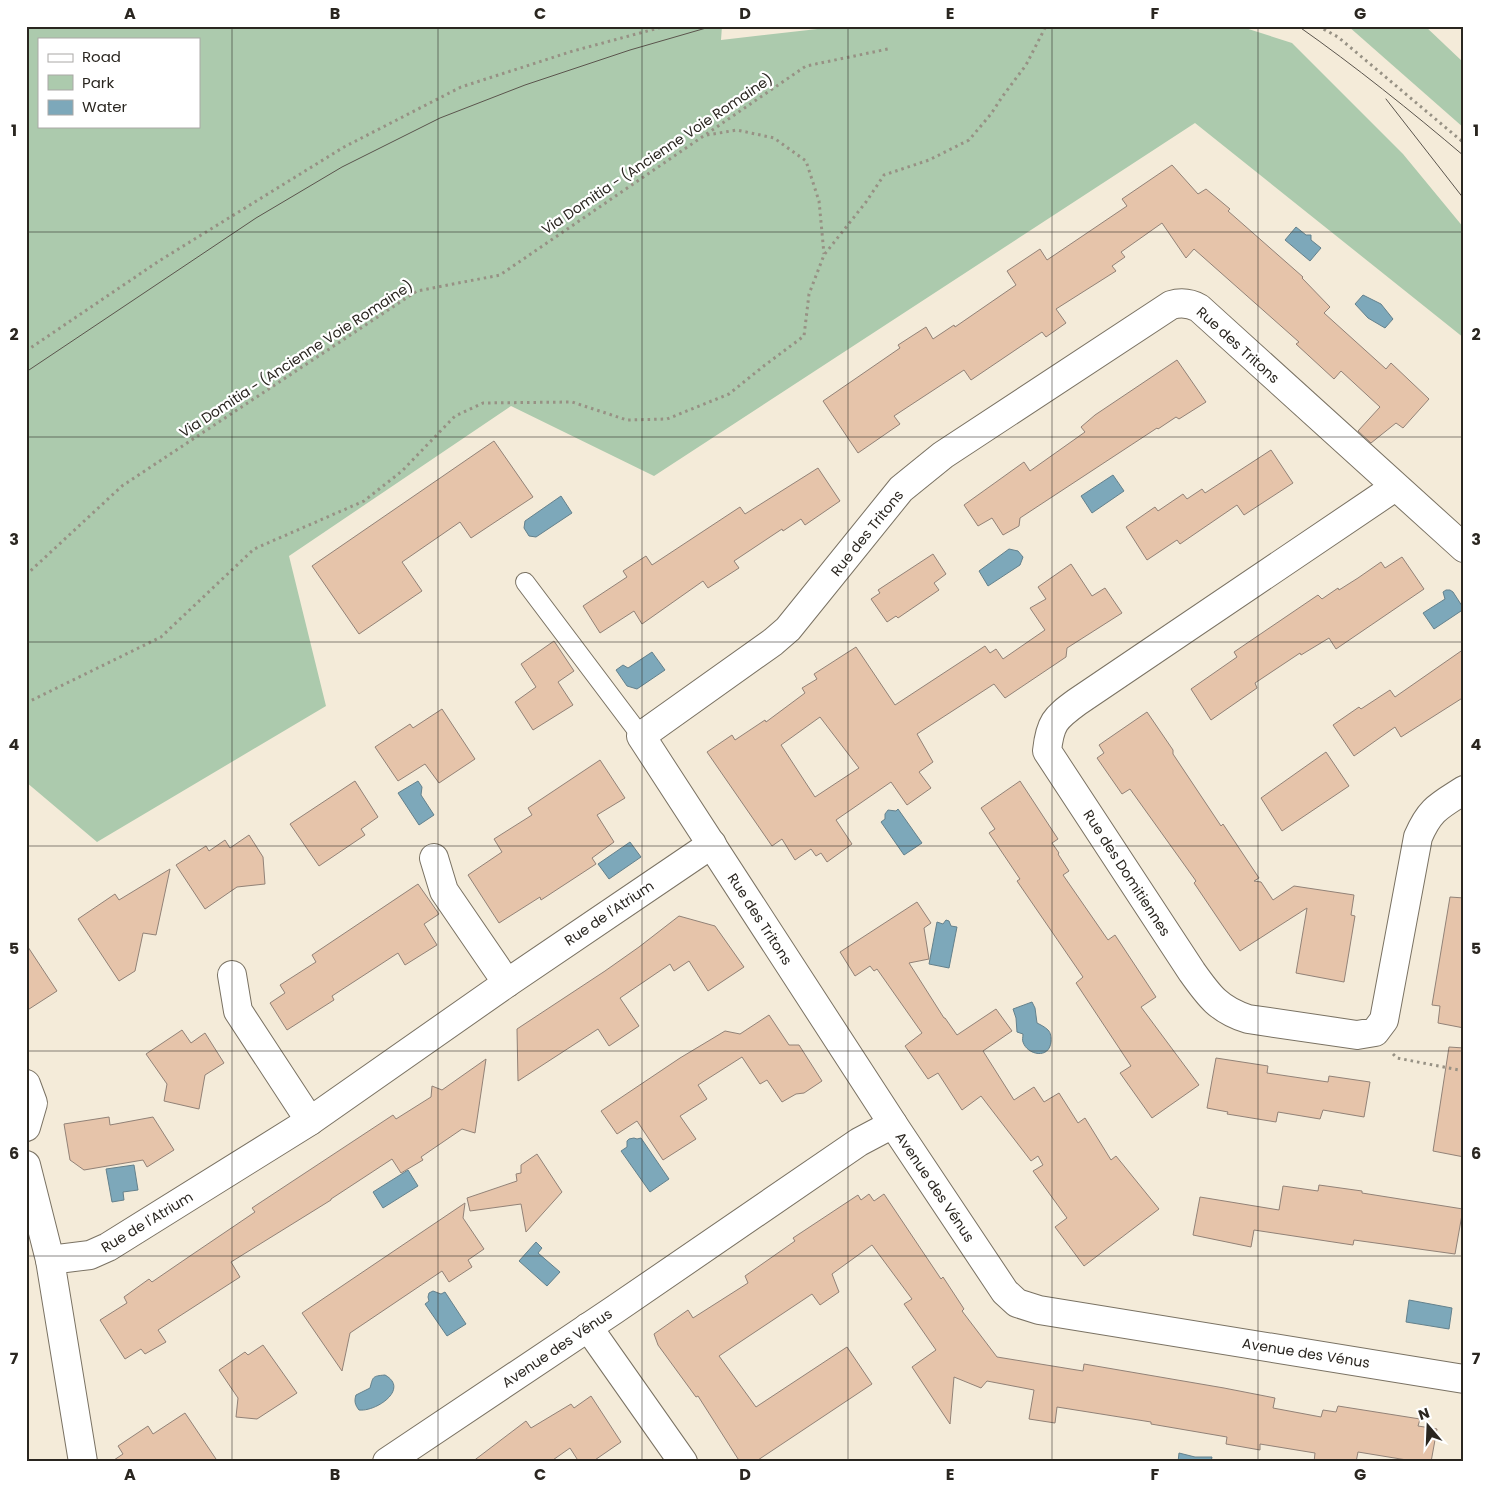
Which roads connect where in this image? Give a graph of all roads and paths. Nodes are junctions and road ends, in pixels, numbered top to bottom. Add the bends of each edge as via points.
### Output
1 (666, 26) edge
2 (1046, 26) edge
3 (1318, 26) edge
4 (888, 49) dead end
5 (705, 135) junction
6 (1464, 143) edge
7 (824, 255) junction
8 (26, 352) edge
9 (1395, 487) junction
10 (1464, 548) edge
11 (26, 575) edge
12 (525, 582) dead end
13 (26, 703) edge
14 (641, 736) junction
15 (1464, 790) edge
16 (712, 844) junction
17 (434, 858) dead end
18 (232, 975) dead end
19 (507, 983) junction
20 (1375, 1032) junction
21 (1464, 1071) edge
22 (26, 1084) edge
23 (310, 1121) junction
24 (893, 1124) junction
25 (26, 1128) edge
26 (26, 1165) edge
27 (50, 1260) junction
28 (588, 1327) junction
29 (1464, 1379) edge
30 (83, 1462) edge
31 (387, 1462) edge
32 (683, 1462) edge

1 - 8 path via 573,51 461,87 411,112 344,147 159,261
2 - 7 path via 1026,65 969,140 930,160 884,175
3 - 6 path via 1338,37
4 - 5 path, Via Domitia - (Ancienne Voie Romaine) via 806,66
5 - 7 path via 737,130 774,138 806,161 819,201
5 - 11 path, Via Domitia - (Ancienne Voie Romaine) via 500,275 417,291 122,486
7 - 13 path via 809,294 804,336 729,394 667,419 627,420 572,402 483,403 456,416 402,471 364,501 254,549 161,637
9 - 10 street, Rue des Tritons
9 - 14 street, Rue des Tritons via 1199,308 1185,303 1171,305 929,466 901,489 788,629
9 - 20 street, Rue des Domitiennes via 1058,716 1049,734 1047,751 1192,972 1220,1007 1248,1018 1357,1035
12 - 14 lane
14 - 16 street, Rue des Tritons
15 - 20 street via 1437,806 1418,837 1384,1020
16 - 19 street, Rue de l'Atrium
16 - 24 street, Rue des Tritons
17 - 19 street via 444,891
18 - 23 street via 238,1011
19 - 23 street, Rue de l'Atrium
20 - 21 path via 1397,1058
22 - 25 street via 32,1103
23 - 27 street, Rue de l'Atrium via 108,1247 90,1255
24 - 28 street, Avenue des Vénus via 859,1142
24 - 29 street, Avenue des Vénus via 1005,1292 1017,1303 1039,1310
26 - 27 street
27 - 30 street
28 - 31 street, Avenue des Vénus
28 - 32 street

